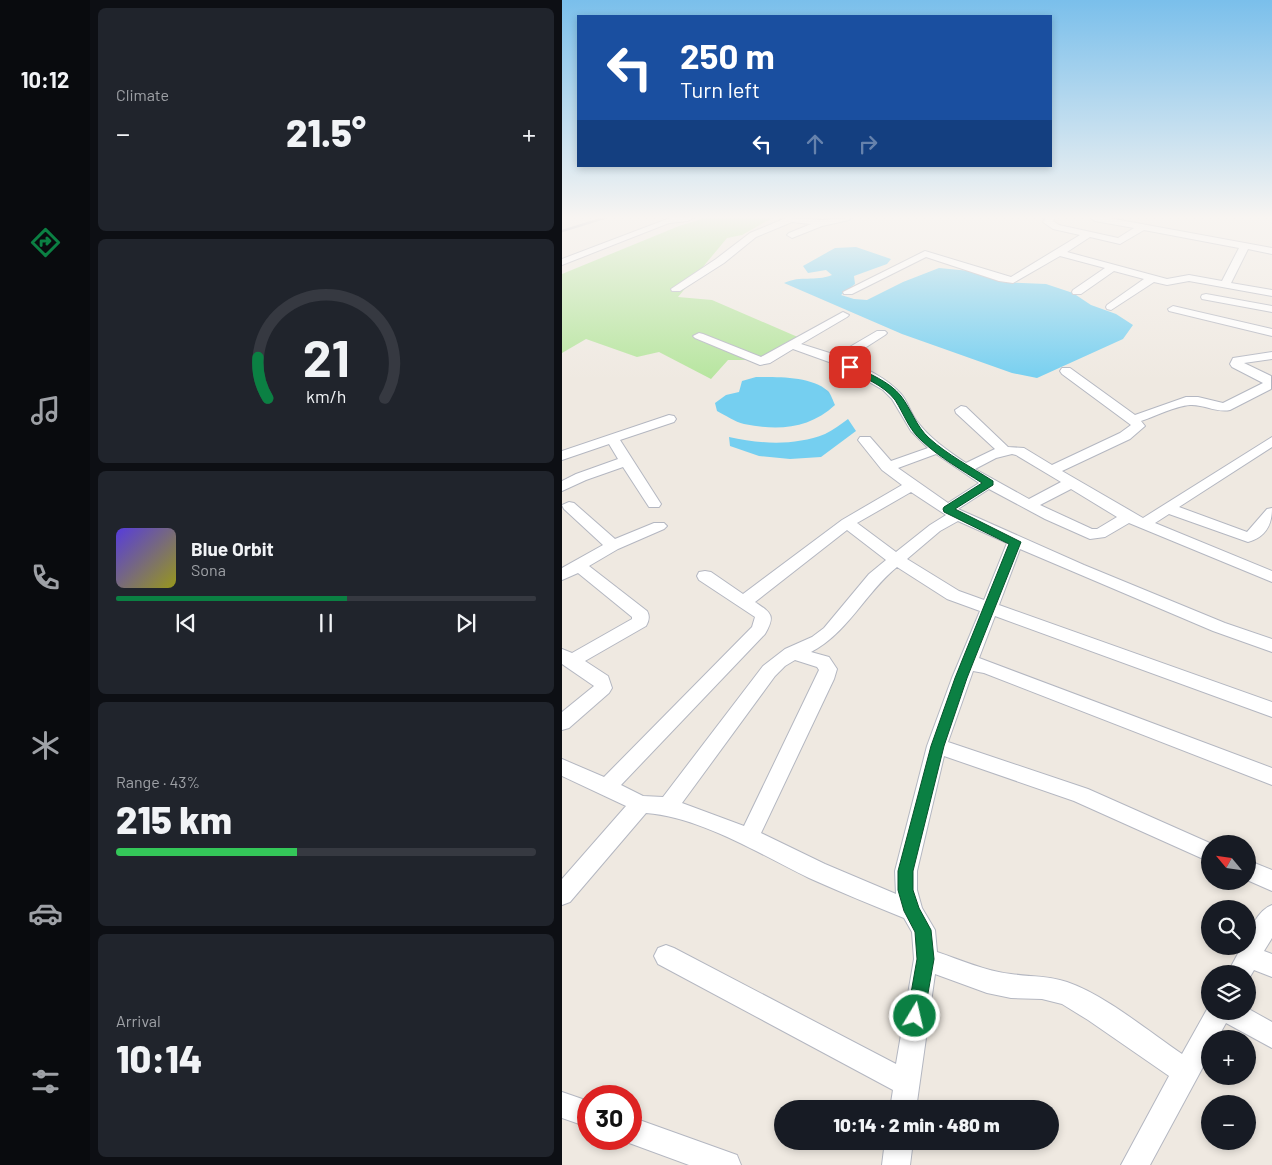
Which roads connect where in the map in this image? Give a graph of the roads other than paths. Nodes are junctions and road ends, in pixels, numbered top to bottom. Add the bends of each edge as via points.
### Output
1 (702, 272) edge
2 (888, 272) edge
3 (981, 272) edge
4 (1027, 272) edge
5 (1106, 272) edge
6 (1129, 272) edge
7 (1232, 272) edge
8 (1152, 278) junction
9 (1226, 285) junction
10 (676, 289) dead end
11 (848, 292) dead end
12 (1077, 292) dead end
13 (1272, 293) edge
14 (1206, 297) dead end
15 (1111, 307) dead end
16 (1173, 309) dead end
17 (1272, 309) edge
18 (843, 315) dead end
19 (881, 333) dead end
20 (1272, 333) edge
21 (699, 336) dead end
22 (791, 345) junction
23 (1272, 355) edge
24 (835, 361) junction
25 (1066, 371) dead end
26 (1270, 387) edge
27 (961, 410) dead end
28 (669, 419) dead end
29 (1133, 420) junction
30 (613, 439) junction
31 (864, 440) dead end
32 (1272, 441) edge
33 (937, 449) junction
34 (1005, 451) junction
35 (562, 456) edge
36 (626, 461) junction
37 (887, 467) junction
38 (966, 468) junction
39 (1050, 471) junction
40 (989, 483) junction
41 (1070, 483) junction
42 (910, 486) junction
43 (562, 487) edge
44 (654, 504) dead end
45 (1030, 504) junction
46 (569, 506) dead end
47 (1166, 508) junction
48 (952, 512) junction
49 (1272, 512) edge
50 (1128, 517) junction
51 (847, 523) junction
52 (1143, 524) junction
53 (659, 526) dead end
54 (1015, 542) junction
55 (613, 546) junction
56 (897, 560) junction
57 (579, 566) junction
58 (562, 575) edge
59 (705, 576) dead end
60 (1272, 577) edge
61 (744, 602) junction
62 (989, 608) junction
63 (1272, 646) edge
64 (791, 653) junction
65 (567, 658) edge
66 (967, 666) junction
67 (1272, 710) edge
68 (562, 723) edge
69 (937, 746) junction
70 (562, 767) edge
71 (1272, 777) edge
72 (606, 788) junction
73 (641, 804) junction
74 (668, 806) junction
75 (749, 837) junction
76 (1201, 849) edge
77 (1256, 874) edge
78 (1272, 881) edge
79 (562, 895) edge
80 (912, 911) junction
81 (1272, 915) edge
82 (666, 956) dead end
83 (926, 959) junction
84 (1244, 965) edge
85 (1256, 965) edge
86 (1272, 966) edge
87 (1214, 1020) edge
88 (1244, 1020) edge
89 (1272, 1036) edge
90 (1185, 1071) junction
91 (906, 1083) junction
92 (904, 1100) edge
93 (562, 1104) edge
94 (577, 1110) edge
95 (642, 1134) edge
96 (898, 1150) edge
97 (727, 1165) edge
98 (896, 1165) edge
99 (1135, 1165) edge

1 - 10 street
2 - 11 street
3 - 4 street via 1008,281
5 - 12 street
6 - 8 street
7 - 9 street
8 - 9 street via 1171,282 1189,278
8 - 15 street
9 - 13 street
14 - 17 street
16 - 20 street
18 - 22 street
19 - 24 street
21 - 22 street via 760,361
22 - 24 street
23 - 26 street via 1243,359 1236,364 1267,380
24 - 33 street via 890,389 915,428
25 - 29 street
26 - 29 street via 1225,407 1186,401
27 - 34 street
28 - 30 street
29 - 39 street via 1138,426 1130,433
30 - 35 street
30 - 36 street
31 - 37 street
32 - 47 street
33 - 37 street
33 - 38 street
34 - 38 street
34 - 39 street via 1019,451
36 - 43 street
36 - 44 street
37 - 42 street
38 - 40 street
39 - 41 street
40 - 45 street
40 - 48 street
41 - 45 street
41 - 50 street
42 - 48 street
42 - 51 street
45 - 50 street via 1090,534 1100,534
46 - 55 street
47 - 49 street via 1248,537 1255,534
47 - 52 street
48 - 54 street
48 - 56 street
50 - 52 street
51 - 56 street
51 - 61 street
52 - 60 street
53 - 55 street
54 - 62 street
54 - 63 street
55 - 57 street
56 - 62 street via 942,589
56 - 64 street via 875,578 830,632
57 - 58 street
57 - 65 street via 642,616 640,622
59 - 61 street
61 - 72 street via 763,615 764,621 758,630
62 - 66 street
62 - 67 street
64 - 74 street via 769,671
64 - 75 street via 823,662 828,669 826,679
65 - 68 street via 602,681 603,688
66 - 69 street
66 - 71 street via 978,664 990,668
69 - 76 street via 1081,795
69 - 80 street via 906,871 906,890
70 - 72 street
72 - 73 street
73 - 74 street
73 - 79 street
74 - 75 street
75 - 80 street via 817,871
77 - 78 street
80 - 83 street via 923,930
81 - 84 street
82 - 91 street
83 - 90 street via 987,981 1042,987 1067,994 1098,1011
83 - 91 street
85 - 86 street
87 - 90 street
88 - 89 street
90 - 99 street
91 - 92 street
93 - 94 street
95 - 97 street
96 - 98 street

